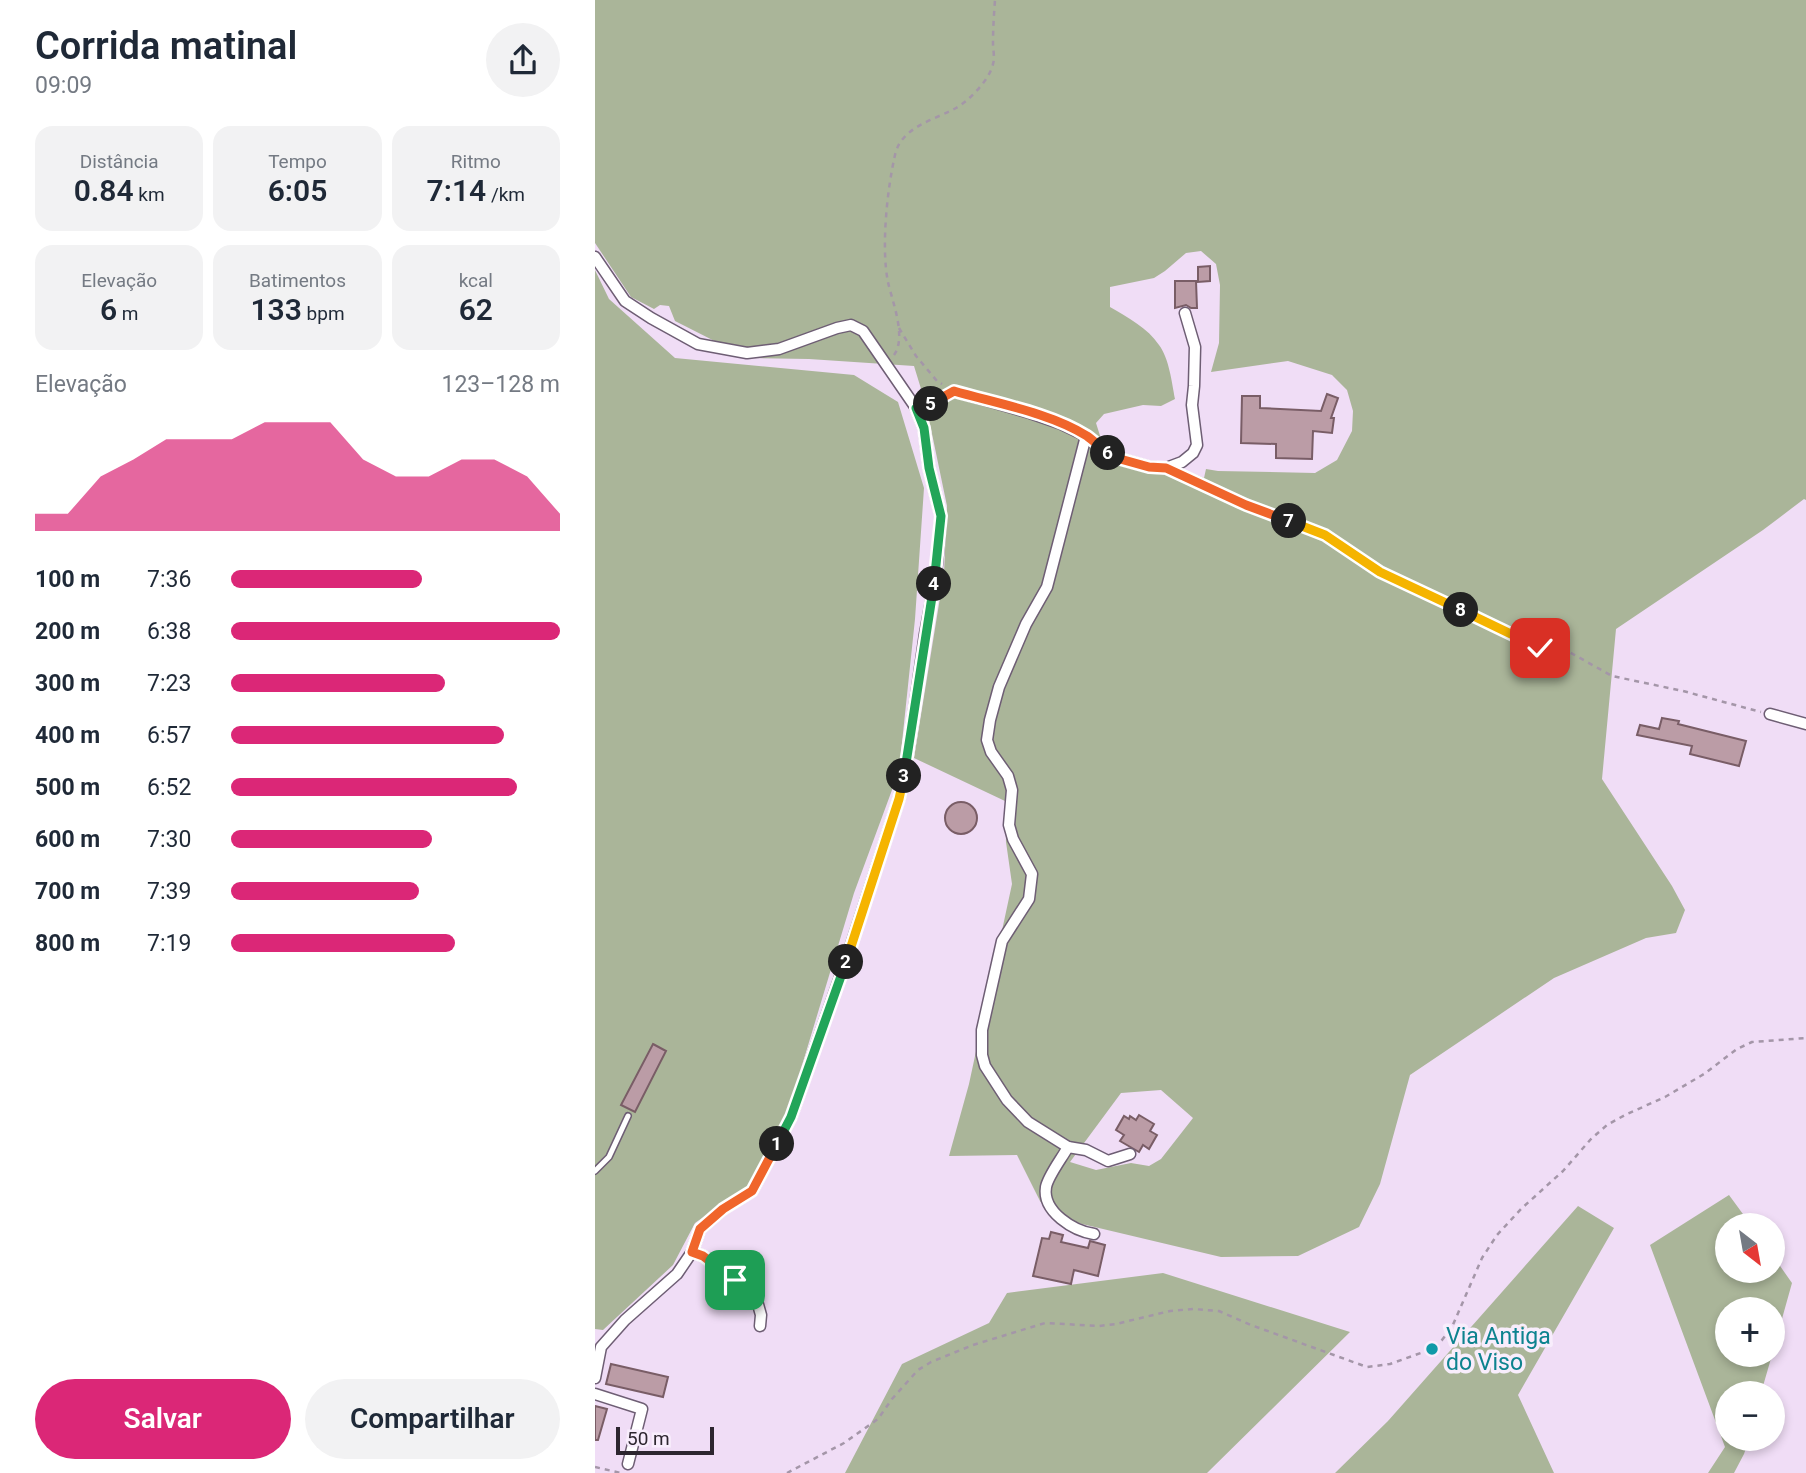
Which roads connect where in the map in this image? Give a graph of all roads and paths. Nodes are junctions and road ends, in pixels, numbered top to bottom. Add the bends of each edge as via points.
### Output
1 (995, 0) edge
2 (595, 257) edge
3 (1185, 313) dead end
4 (899, 327) junction
5 (885, 364) junction
6 (954, 391) junction
7 (916, 408) junction
8 (1086, 436) junction
9 (1166, 468) junction
10 (1770, 714) joint
11 (1806, 724) edge
12 (1806, 1038) edge
13 (628, 1116) dead end
14 (1068, 1147) junction
15 (1130, 1154) dead end
16 (595, 1171) edge
17 (1094, 1234) dead end
18 (692, 1252) junction
19 (760, 1326) dead end
20 (595, 1378) edge
21 (595, 1394) edge
22 (595, 1467) edge
23 (624, 1468) edge
24 (787, 1473) edge

1 - 4 path via 993,64 983,84 958,107 914,128 895,152 885,250
2 - 5 street via 625,301 698,344 747,353 768,351 851,325 863,331
3 - 9 street via 1195,347 1192,405 1197,445 1182,462
4 - 5 path via 897,351
4 - 6 path via 937,381
5 - 7 street
6 - 7 street
6 - 8 street via 1030,413
7 - 18 street via 941,516 936,575 899,799 791,1117 752,1191 700,1229
8 - 9 street via 1113,457
8 - 14 street via 1047,587 999,687 988,740 1008,776 1012,790 1009,825 1032,874 1029,899 1002,941 982,1030 982,1055 1007,1100 1028,1122
9 - 10 path via 1325,535 1380,572 1540,648 1564,649 1612,676
10 - 11 street
12 - 24 path via 1752,1042 1665,1097 1607,1125 1497,1235 1452,1327 1432,1349 1367,1367 1219,1311 1193,1309 1099,1326 1045,1323 931,1362 918,1370 878,1419
13 - 16 lane via 609,1157
14 - 15 street via 1108,1161
14 - 17 street via 1046,1187 1047,1201 1057,1217
18 - 19 street via 735,1280 757,1301
18 - 20 street via 677,1274 601,1347
21 - 23 street via 642,1409
22 - 23 path

